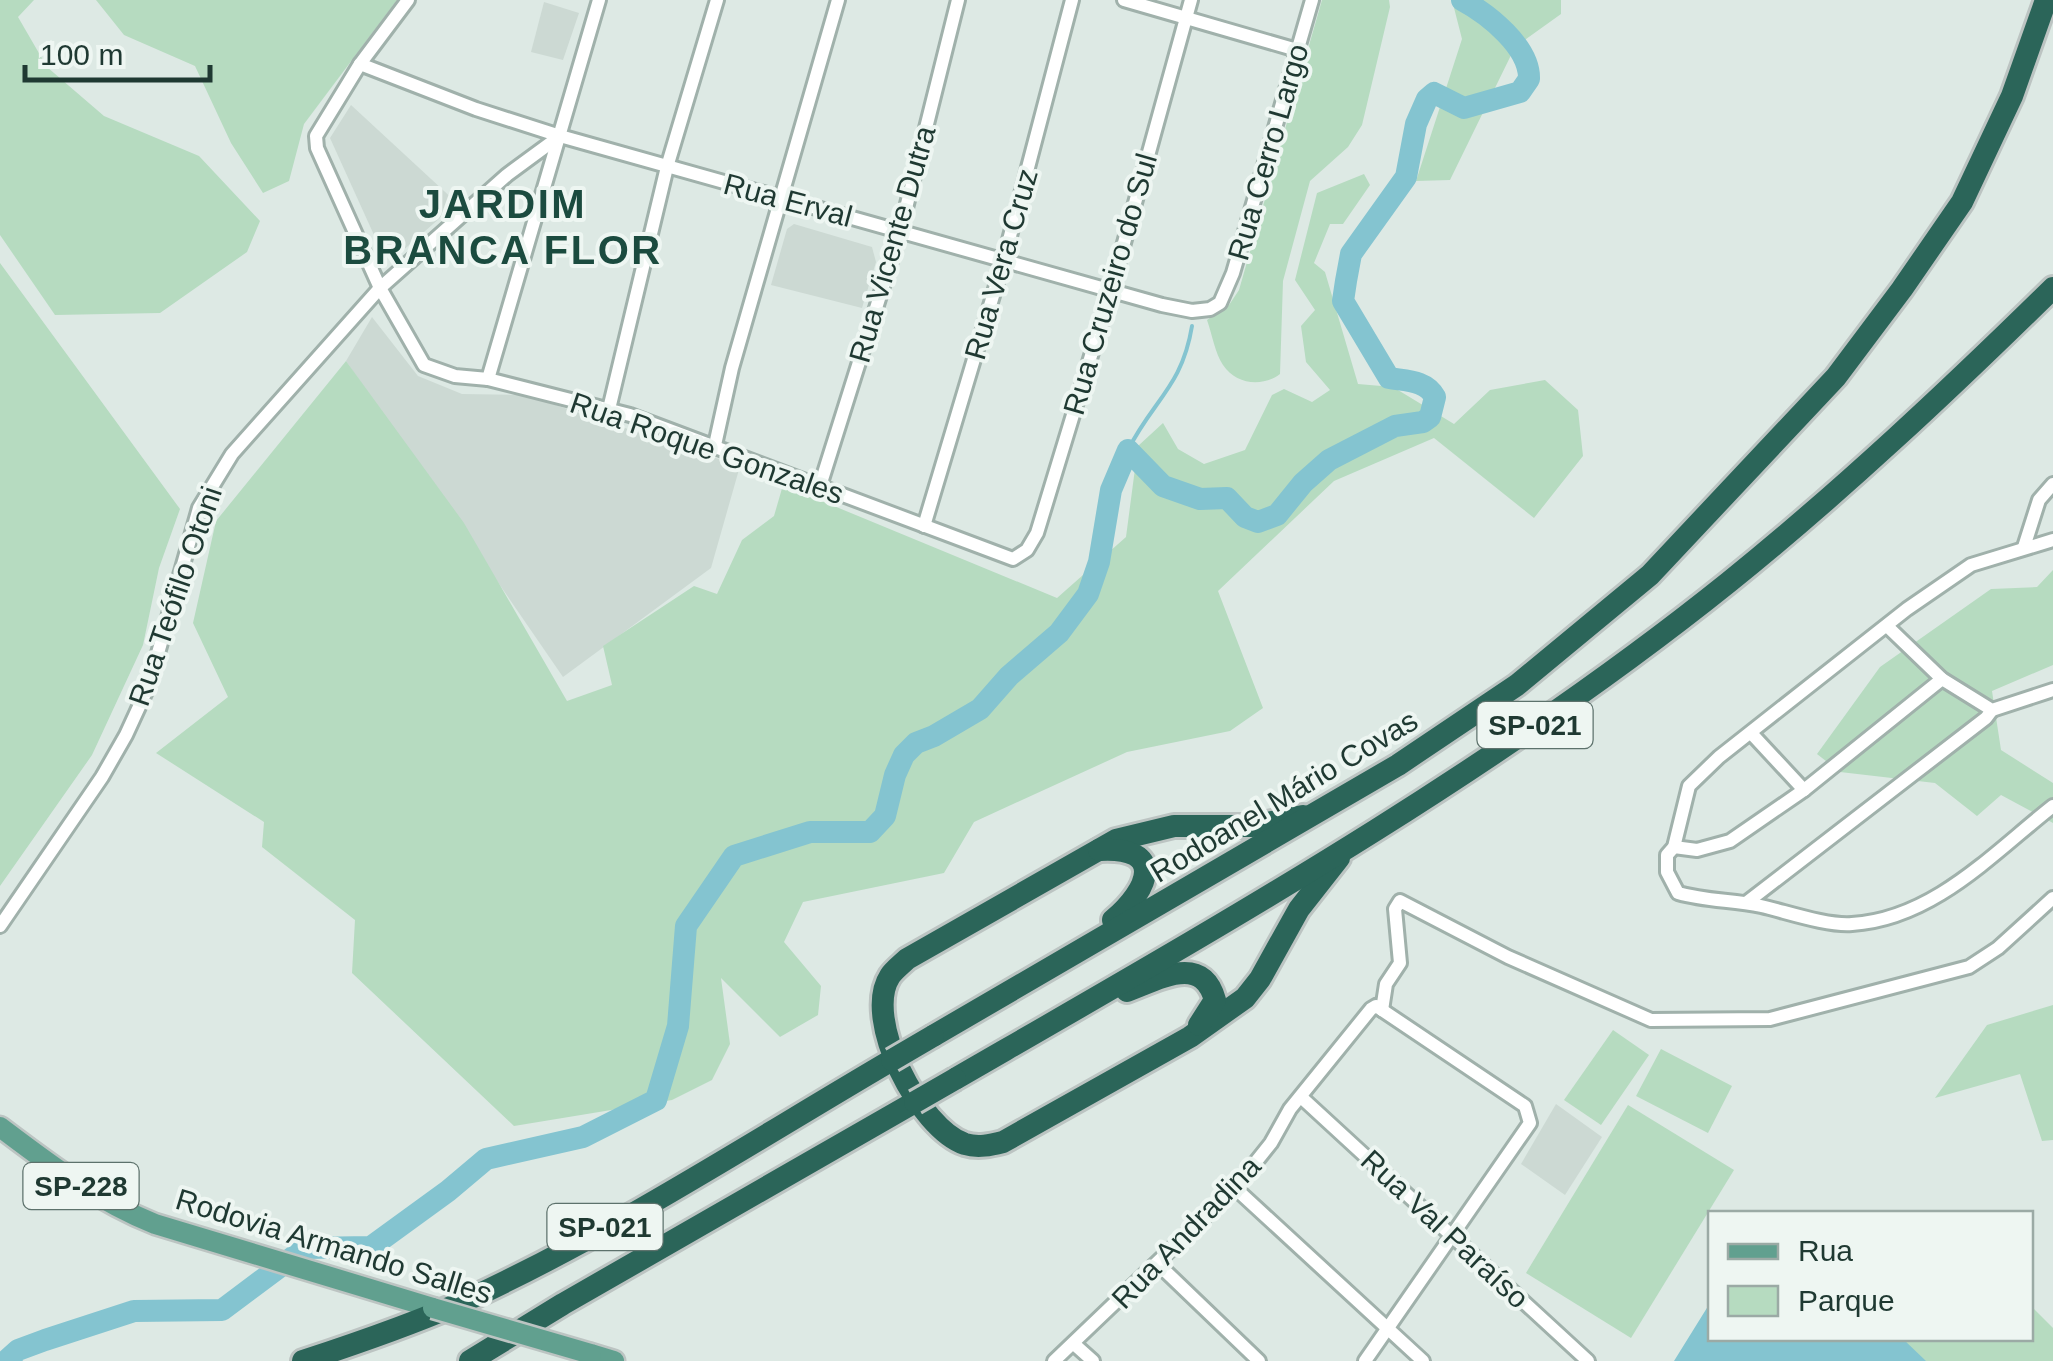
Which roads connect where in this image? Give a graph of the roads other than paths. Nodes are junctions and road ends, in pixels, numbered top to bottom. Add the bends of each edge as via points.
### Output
1 (408, 0) edge
2 (717, 0) edge
3 (838, 0) edge
4 (958, 0) edge
5 (1072, 0) edge
6 (1124, 0) edge
7 (1191, 0) edge
8 (1312, 0) edge
9 (2046, 0) edge
10 (593, 2) edge
11 (1186, 17) junction
12 (1298, 50) junction
13 (360, 64) junction
14 (560, 136) junction
15 (667, 167) junction
16 (782, 198) junction
17 (900, 232) junction
18 (1004, 259) junction
19 (380, 288) junction
20 (2053, 288) edge
21 (1111, 290) junction
22 (1220, 303) joint
23 (488, 380) junction
24 (609, 409) junction
25 (715, 445) junction
26 (2053, 484) edge
27 (820, 486) junction
28 (924, 526) junction
29 (2053, 540) edge
30 (2024, 547) junction
31 (1013, 559) joint
32 (1887, 626) junction
33 (1942, 679) junction
34 (2053, 690) edge
35 (1992, 710) junction
36 (1751, 733) junction
37 (1804, 790) junction
38 (2053, 806) edge
39 (1321, 812) junction
40 (1674, 847) junction
41 (1347, 848) junction
42 (1096, 850) junction
43 (2053, 898) edge
44 (1746, 903) junction
45 (0, 926) edge
46 (1065, 960) junction
47 (1076, 1009) junction
48 (1382, 1010) junction
49 (1190, 1037) junction
50 (1301, 1097) junction
51 (0, 1127) edge
52 (1235, 1188) junction
53 (1451, 1235) junction
54 (1158, 1265) junction
55 (1387, 1328) junction
56 (1074, 1344) junction
57 (303, 1361) edge
58 (470, 1361) edge
59 (614, 1361) edge
60 (1054, 1361) edge
61 (1093, 1361) edge
62 (1259, 1361) edge
63 (1365, 1361) edge
64 (1423, 1361) edge
65 (1588, 1361) edge

1 - 13 street
2 - 15 street
3 - 16 street
4 - 17 street, Rua Vicente Dutra
5 - 18 street, Rua Vera Cruz
6 - 11 street
7 - 11 street, Rua Cruzeiro do Sul
8 - 12 street, Rua Cerro Largo
9 - 39 highway, Rodoanel Mário Covas / SP-021 via 2012,96 1962,202 1836,377 1650,575 1517,685
10 - 14 street
11 - 12 street
11 - 21 street, Rua Cruzeiro do Sul
12 - 22 street, Rua Cerro Largo
13 - 14 street, Rua Erval
13 - 19 street, Rua Roque Gonzales via 326,116 316,148
14 - 15 street, Rua Erval
14 - 19 street, Rua Teófilo Otoni
14 - 23 street
15 - 16 street, Rua Erval
15 - 24 street
16 - 17 street, Rua Erval
16 - 25 street
17 - 18 street, Rua Erval
17 - 27 street, Rua Vicente Dutra
18 - 21 street, Rua Erval
18 - 28 street, Rua Vera Cruz
19 - 23 street, Rua Roque Gonzales via 424,366
19 - 45 street, Rua Teófilo Otoni via 214,479 126,735
20 - 41 highway, SP-021 via 1865,466 1729,582 1557,710
21 - 22 street, Rua Erval via 1192,310
21 - 31 street, Rua Cruzeiro do Sul via 1038,534
23 - 24 street, Rua Roque Gonzales
24 - 25 street, Rua Roque Gonzales
25 - 27 street, Rua Roque Gonzales
26 - 30 street via 2039,500
27 - 28 street, Rua Roque Gonzales
28 - 31 street, Rua Roque Gonzales
29 - 30 street
30 - 32 street via 1972,565
32 - 33 street
32 - 36 street
33 - 35 street
33 - 37 street
34 - 35 street
35 - 44 street
36 - 37 street
36 - 40 street via 1690,786
37 - 40 street via 1730,841 1697,850
38 - 44 street via 1909,913 1849,925
39 - 42 highway via 1252,826 1174,826
39 - 46 highway, Rodoanel Mário Covas / SP-021
40 - 44 street via 1667,872 1678,893
41 - 47 highway, SP-021
41 - 49 highway via 1299,909 1260,980
42 - 46 highway via 1134,854 1143,864 1143,888
42 - 49 highway via 908,959 890,976 886,1040 928,1115 956,1140 986,1146 1021,1134
43 - 48 street via 1969,967 1770,1019 1730,1020 1650,1020 1400,901 1400,963 1386,984
46 - 57 highway, Rodoanel Mário Covas / SP-021, bridge via 492,1288
47 - 49 highway via 1191,972 1212,986 1216,1000
47 - 58 highway, SP-021, bridge
48 - 50 street, Rua Andradina via 1371,1008
48 - 53 street via 1525,1106 1530,1123
50 - 52 street, Rua Andradina
50 - 53 street, Rua Val Paraíso
51 - 59 main road, Rodovia Armando Salles / SP-228, bridge via 97,1197 171,1228
52 - 54 street, Rua Andradina
52 - 55 street
53 - 55 street
53 - 65 street, Rua Val Paraíso
54 - 56 street, Rua Andradina
54 - 62 street
55 - 63 street
55 - 64 street
56 - 60 street, Rua Andradina
56 - 61 street

